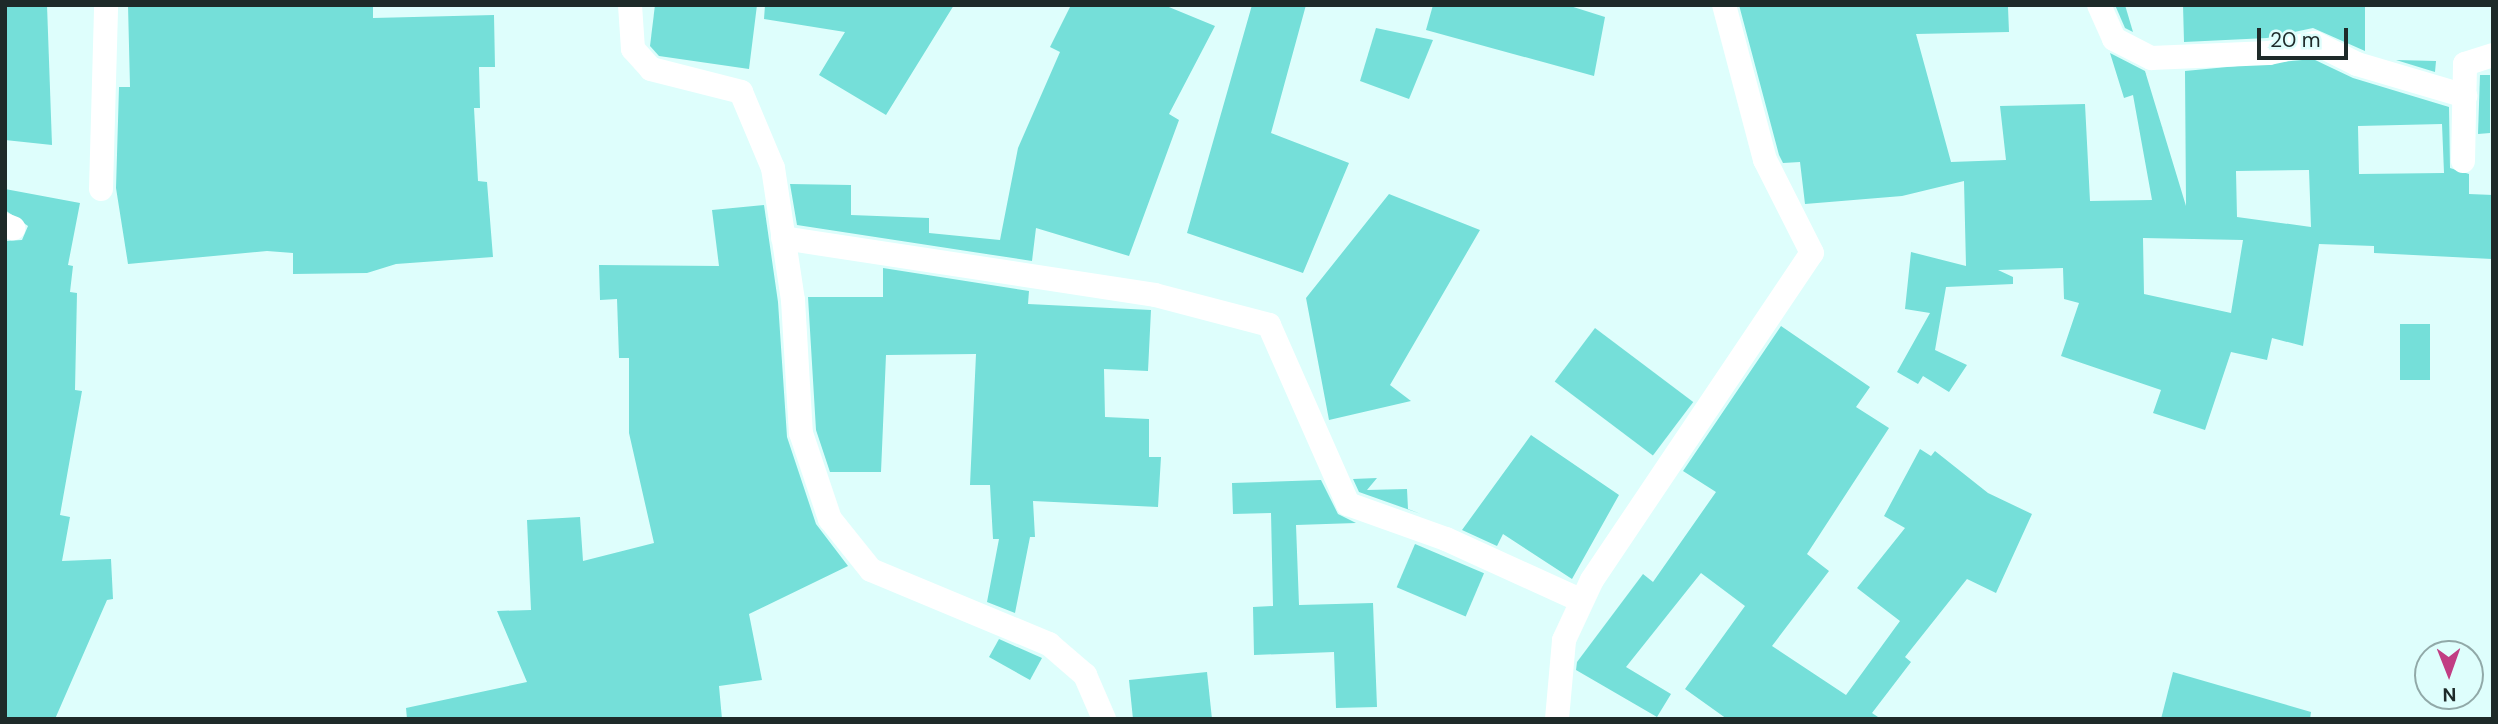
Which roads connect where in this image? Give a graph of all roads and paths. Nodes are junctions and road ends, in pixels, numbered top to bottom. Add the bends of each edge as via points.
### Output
1 (106, 5) edge
2 (630, 5) edge
3 (1724, 5) edge
4 (2099, 5) edge
5 (2493, 55) edge
6 (2465, 96) junction
7 (2463, 161) dead end
8 (101, 189) dead end
9 (783, 238) junction
10 (1582, 601) junction
11 (1104, 719) edge
12 (1557, 719) edge

1 - 8 street
2 - 9 street via 633,50 651,69 741,92 773,168
3 - 10 street via 1765,160 1812,253
4 - 6 street via 2114,39 2151,58 2269,53 2315,43 2357,64
5 - 6 street via 2465,64
6 - 7 street
9 - 10 street via 1155,295 1269,325 1348,503 1446,539
9 - 11 street via 801,433 830,519 871,570 1049,644 1085,676
10 - 12 street via 1564,640

